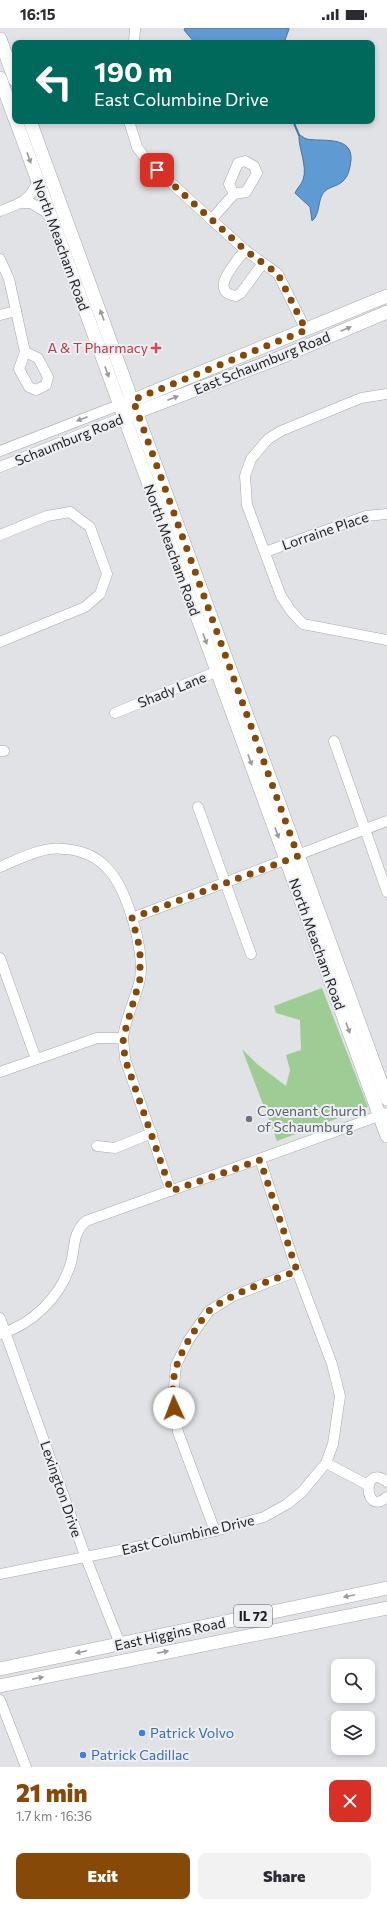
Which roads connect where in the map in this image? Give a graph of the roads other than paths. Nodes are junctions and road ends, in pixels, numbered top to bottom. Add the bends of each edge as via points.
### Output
1 (135, 28) edge
2 (0, 39) edge
3 (134, 40) edge
4 (12, 72) edge
5 (0, 78) edge
6 (12, 112) edge
7 (16, 124) edge
8 (31, 124) edge
9 (130, 124) edge
10 (37, 180) junction
11 (234, 194) dead end
12 (23, 202) junction
13 (0, 211) edge
14 (50, 214) junction
15 (211, 220) junction
16 (245, 250) junction
17 (0, 259) edge
18 (263, 264) junction
19 (387, 296) edge
20 (16, 311) junction
21 (387, 312) edge
22 (0, 315) edge
23 (306, 330) junction
24 (25, 352) dead end
25 (387, 394) edge
26 (135, 406) junction
27 (121, 411) junction
28 (0, 451) edge
29 (0, 467) edge
30 (387, 514) edge
31 (0, 535) edge
32 (264, 552) junction
33 (387, 640) edge
34 (0, 642) edge
35 (223, 670) junction
36 (115, 713) dead end
37 (334, 741) dead end
38 (198, 807) dead end
39 (387, 821) edge
40 (365, 830) junction
41 (293, 858) junction
42 (0, 867) edge
43 (225, 882) junction
44 (387, 892) edge
45 (132, 918) junction
46 (251, 954) dead end
47 (0, 958) edge
48 (123, 1038) junction
49 (36, 1059) junction
50 (0, 1072) edge
51 (387, 1099) edge
52 (384, 1115) edge
53 (152, 1133) junction
54 (387, 1136) edge
55 (97, 1146) dead end
56 (260, 1160) junction
57 (171, 1191) junction
58 (297, 1271) junction
59 (0, 1318) edge
60 (3, 1333) edge
61 (326, 1463) junction
62 (387, 1482) edge
63 (368, 1485) junction
64 (387, 1497) edge
65 (215, 1531) junction
66 (86, 1558) junction
67 (0, 1574) edge
68 (387, 1588) edge
69 (387, 1608) edge
70 (120, 1644) junction
71 (0, 1669) edge
72 (0, 1686) edge
73 (0, 1700) edge
74 (26, 1767) edge

1 - 3 street
2 - 4 main road
5 - 6 main road, North Meacham Road
7 -> 10 main road, North Meacham Road
26 -> 8 main road, North Meacham Road
9 - 15 street via 137,147 148,162
10 - 12 street via 33,192
10 - 14 main road, North Meacham Road
11 - 15 street
12 - 13 street
12 - 14 street
14 -> 27 main road, North Meacham Road
15 - 16 street
16 - 18 street
16 - 18 street via 225,277 224,289 231,296 241,293
17 - 20 street via 9,279
18 - 23 street via 278,274
19 - 23 main road, East Schaumburg Road
20 - 22 street
20 - 24 street
26 -> 21 main road, East Schaumburg Road via 274,360
23 - 26 main road, East Schaumburg Road
25 - 32 street via 361,398 281,431 268,439 251,459 245,476 247,505
26 - 27 main road, Schaumburg Road
26 - 35 main road, North Meacham Road
27 -> 28 street, Schaumburg Road
27 - 29 street, Schaumburg Road
27 -> 35 main road, North Meacham Road
30 - 32 street, Lorraine Place via 366,516
31 - 34 street via 47,516 70,512 90,527 107,574 100,594 85,607
32 - 33 street via 281,596 303,624
35 - 36 street, Shady Lane
35 - 41 main road, North Meacham Road
37 - 40 street
38 - 43 street
39 - 40 street
40 - 41 street
40 - 44 street
41 - 43 street
41 - 51 main road, North Meacham Road
41 -> 52 main road, North Meacham Road
42 - 45 street via 42,851 62,848 87,854 106,866 120,889
43 - 45 street
43 - 46 street
45 - 48 street via 140,949 140,979
47 - 49 street
48 - 49 street via 97,1038
48 - 53 street via 125,1059
49 - 50 street
52 - 54 main road, North Meacham Road
52 - 56 street
53 - 55 street via 115,1148
53 - 57 street
56 - 57 street
56 - 58 street, East Columbine Drive
57 - 60 street via 86,1221 78,1229 70,1266 54,1297 32,1318
58 - 61 street, East Columbine Drive via 332,1364 340,1396 333,1444
58 - 65 street via 233,1296 209,1311 188,1341 176,1365 173,1398 178,1432
59 - 60 street, Lexington Drive
60 - 66 street, Lexington Drive
61 - 63 street
61 - 65 street, East Columbine Drive via 302,1492 287,1504 264,1517
62 - 63 street via 376,1478
63 - 64 street via 371,1498 378,1500
65 - 66 street, East Columbine Drive
66 - 67 street, East Columbine Drive
66 - 70 street, Lexington Drive
68 -> 70 main road, East Higgins Road / IL 72
72 -> 69 main road, East Higgins Road / IL 72
70 -> 71 main road, East Higgins Road / IL 72
73 - 74 street

